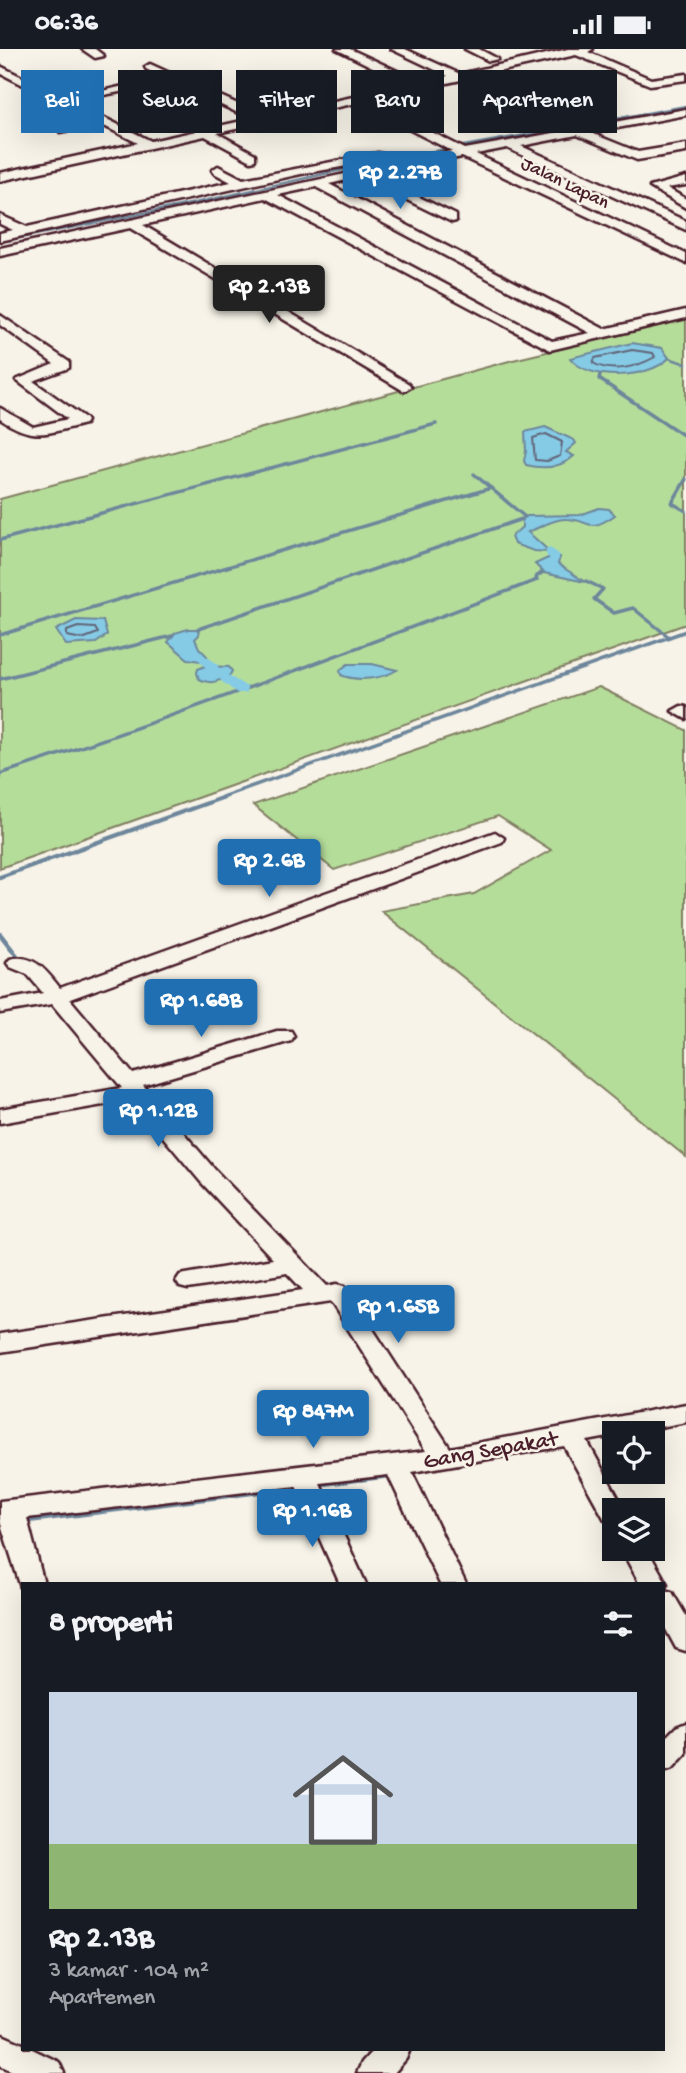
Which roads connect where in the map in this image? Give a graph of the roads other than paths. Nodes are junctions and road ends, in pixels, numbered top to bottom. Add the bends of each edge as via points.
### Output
1 (87, 49) edge
2 (341, 49) edge
3 (396, 49) edge
4 (470, 49) edge
5 (516, 49) edge
6 (579, 50) edge
7 (99, 56) dead end
8 (493, 59) dead end
9 (540, 59) junction
10 (150, 67) dead end
11 (0, 69) edge
12 (157, 70) edge
13 (385, 70) edge
14 (456, 76) junction
15 (686, 77) edge
16 (444, 79) edge
17 (21, 80) edge
18 (118, 89) edge
19 (104, 92) dead end
20 (686, 112) edge
21 (104, 121) edge
22 (617, 121) edge
23 (196, 133) edge
24 (209, 133) edge
25 (425, 133) edge
26 (556, 133) edge
27 (593, 133) edge
28 (686, 139) edge
29 (148, 143) junction
30 (447, 144) junction
31 (510, 145) junction
32 (359, 147) dead end
33 (686, 148) edge
34 (617, 151) junction
35 (464, 153) junction
36 (373, 157) junction
37 (3, 161) dead end
38 (218, 170) dead end
39 (333, 171) junction
40 (23, 172) junction
41 (363, 174) junction
42 (0, 177) edge
43 (302, 178) junction
44 (39, 180) dead end
45 (686, 181) edge
46 (243, 184) junction
47 (267, 194) junction
48 (667, 204) dead end
49 (686, 204) edge
50 (649, 209) junction
51 (452, 218) dead end
52 (0, 219) edge
53 (604, 220) junction
54 (132, 224) junction
55 (686, 226) edge
56 (25, 231) junction
57 (0, 237) edge
58 (0, 252) edge
59 (686, 259) edge
60 (686, 314) edge
61 (0, 319) edge
62 (603, 334) junction
63 (404, 387) dead end
64 (0, 412) edge
65 (495, 838) dead end
66 (17, 963) dead end
67 (56, 997) junction
68 (0, 1007) edge
69 (284, 1036) dead end
70 (132, 1090) junction
71 (0, 1117) edge
72 (284, 1265) junction
73 (188, 1281) dead end
74 (322, 1296) junction
75 (0, 1343) edge
76 (686, 1412) edge
77 (573, 1440) junction
78 (444, 1459) junction
79 (396, 1470) junction
80 (308, 1483) junction
81 (606, 1498) edge
82 (12, 1516) edge
83 (641, 1561) edge
84 (30, 1582) edge
85 (352, 1582) edge
86 (452, 1582) edge
87 (653, 1582) edge
88 (665, 1603) edge
89 (686, 1640) edge
90 (686, 1735) edge
91 (665, 1757) edge
92 (0, 2049) edge
93 (393, 2051) edge
94 (48, 2073) edge
95 (373, 2073) edge

1 - 7 street
2 - 13 street
3 - 14 street
4 - 8 street
5 - 9 street
6 - 9 street
6 - 15 street via 650,82
9 - 14 street
10 - 12 street
11 - 17 street
14 - 16 street
18 - 19 street
20 - 22 street
21 - 29 street
23 - 29 street
24 - 43 street
25 - 30 street, Jalan Lapan
26 - 31 street
27 - 34 street
28 - 34 street
29 - 40 street
30 - 35 street, Jalan Lapan
30 - 36 street
31 - 35 street
31 - 50 street
32 - 36 street
33 - 34 street via 643,156
35 - 41 street
35 - 53 street, Jalan Lapan
36 - 39 street
37 - 40 street
38 - 46 street
39 - 41 street
39 - 43 street
39 - 43 street
40 - 42 street
40 - 44 street
41 - 51 street
43 - 46 street
43 - 47 street
43 - 62 street
45 - 49 street via 655,188
46 - 56 street
47 - 54 street
47 - 62 street via 551,346
48 - 50 street
50 - 53 street
50 - 55 street
52 - 56 street
53 - 59 street, Jalan Lapan
54 - 58 street
54 - 63 street
56 - 57 street
60 - 62 street
61 - 64 street via 64,365 23,380 80,421 33,431
65 - 67 street
66 - 67 street via 31,967
67 - 68 street
67 - 70 street
69 - 70 street
70 - 71 street
70 - 72 street
72 - 73 street
72 - 74 street
74 - 75 street
74 - 78 street via 337,1292
76 - 77 street, Gang Sepakat
77 - 78 street, Gang Sepakat
77 - 81 street
78 - 79 street, Gang Sepakat
79 - 80 street, Gang Sepakat
79 - 86 street
80 - 82 street, Gang Sepakat
80 - 85 street
82 - 84 street
83 - 87 street
88 - 89 street
90 - 91 street
92 - 94 street
93 - 95 street

